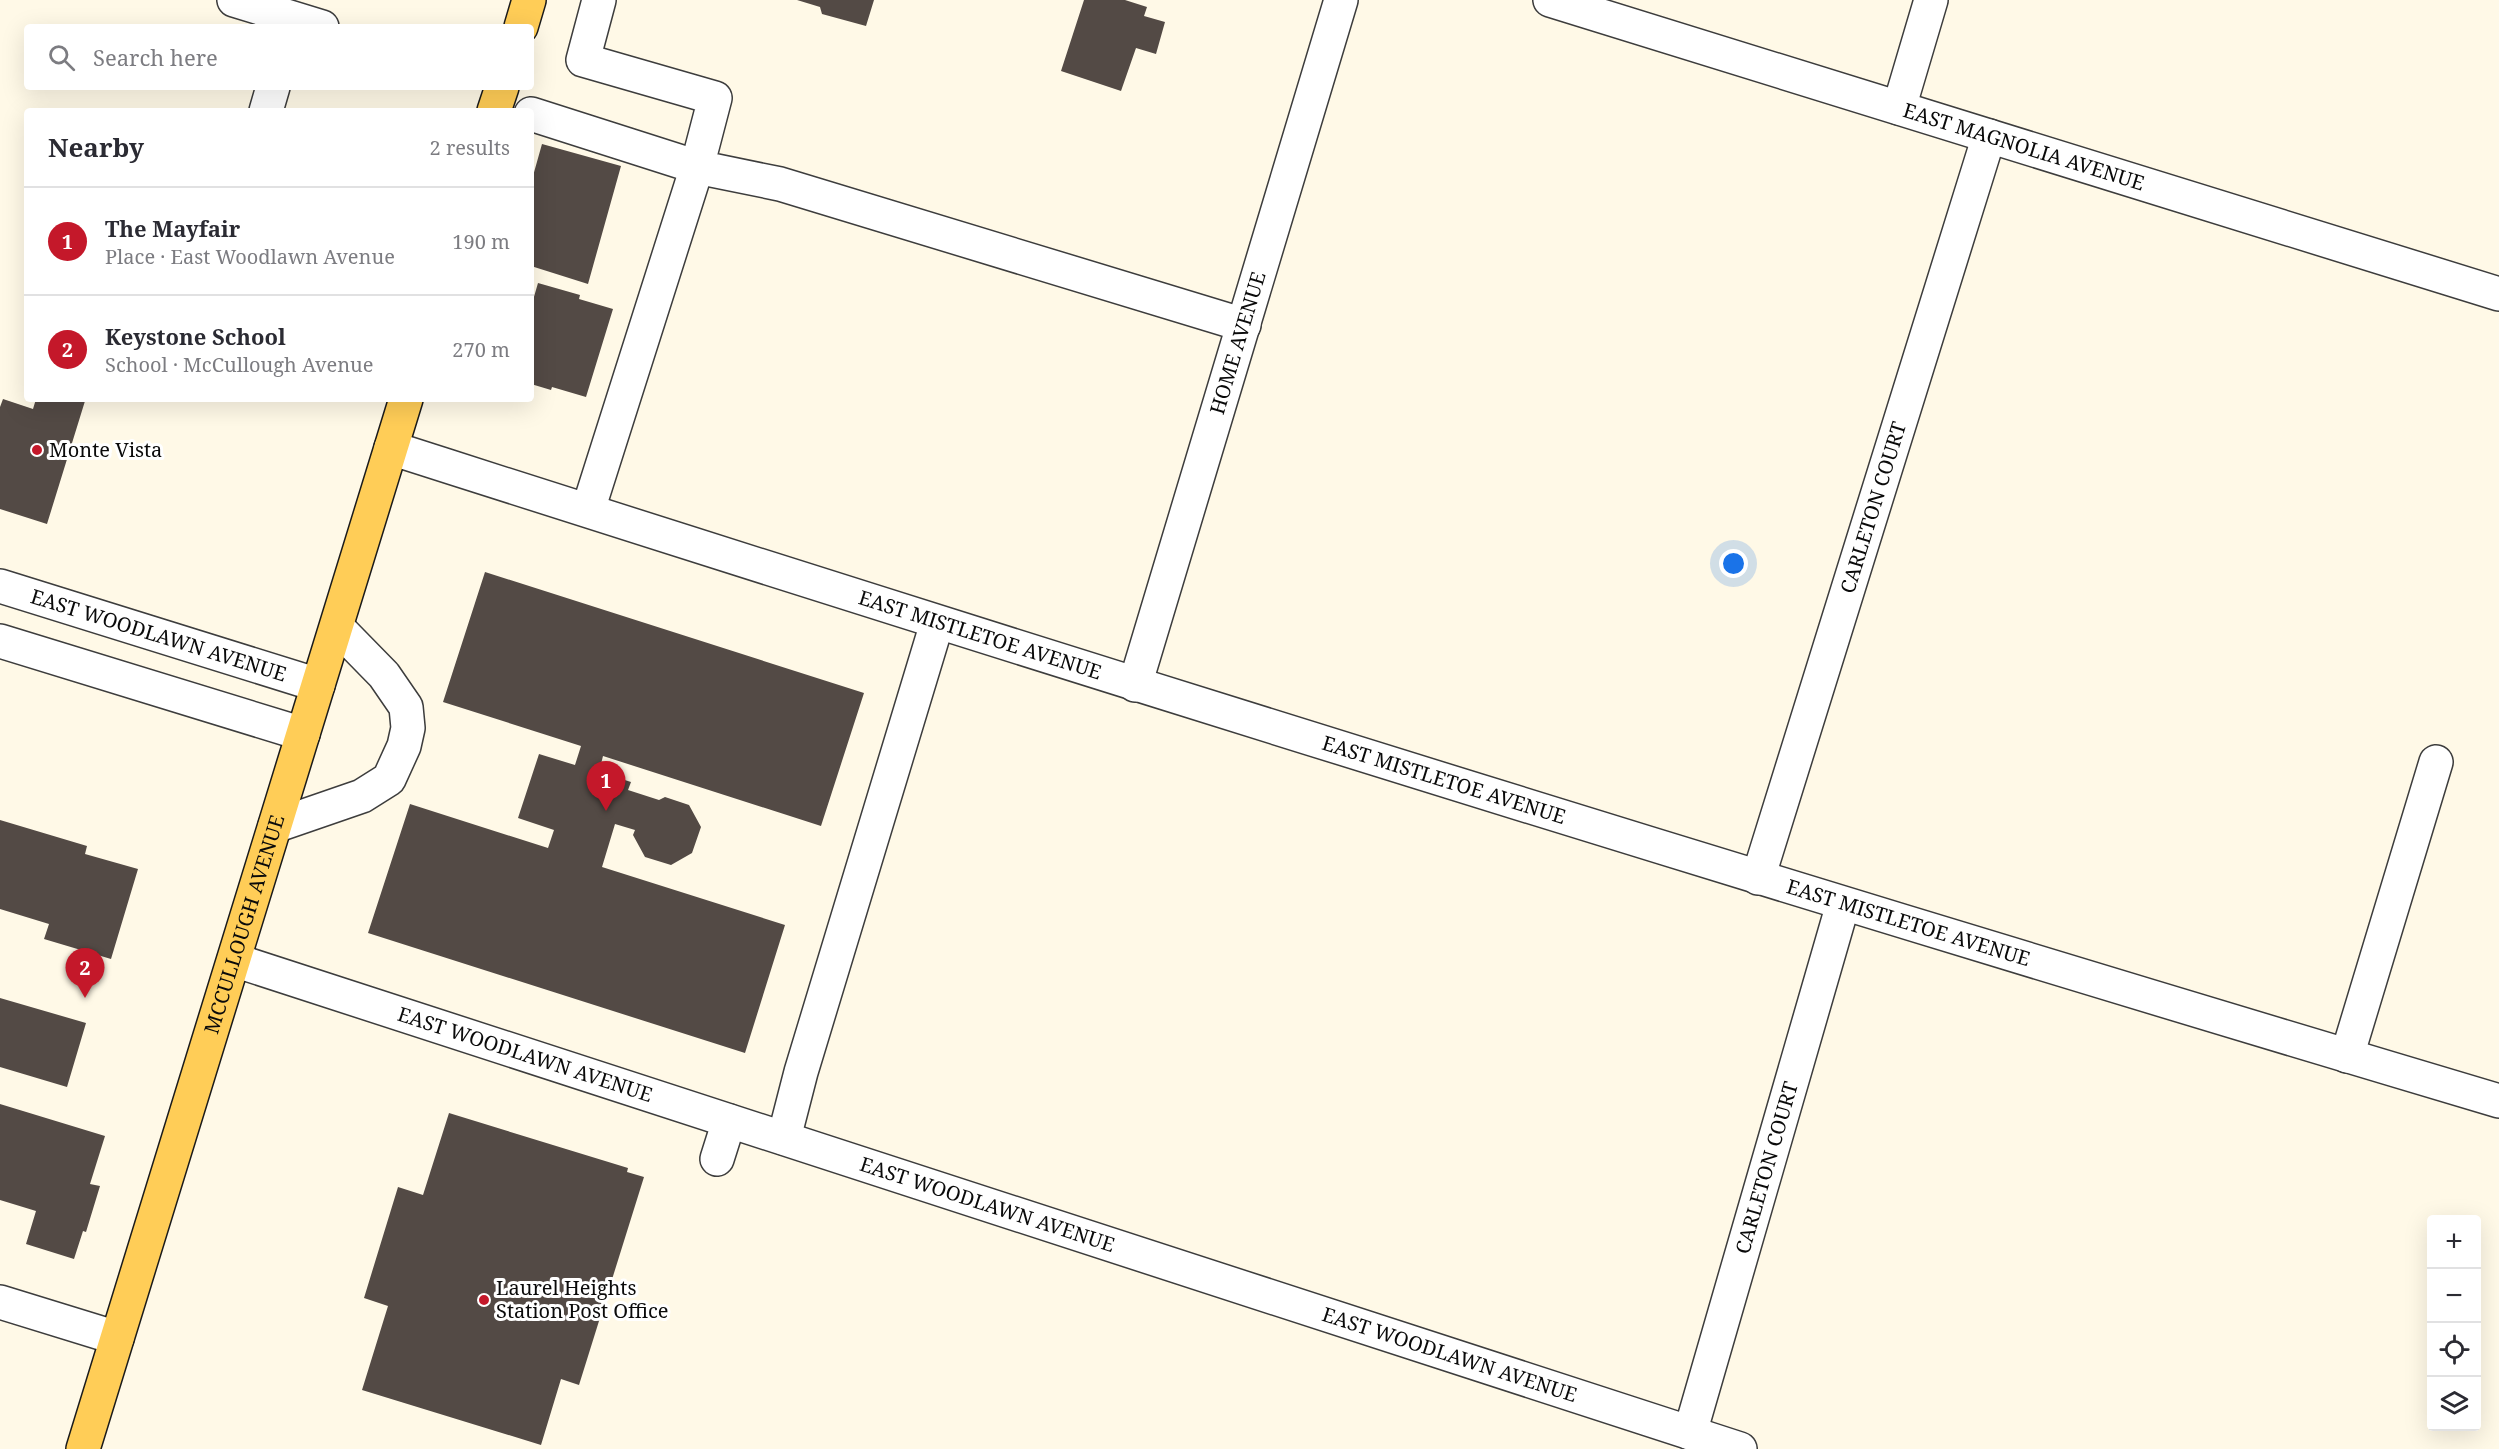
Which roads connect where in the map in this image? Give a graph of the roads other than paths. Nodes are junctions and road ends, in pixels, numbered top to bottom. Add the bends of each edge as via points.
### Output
1 (234, 0) edge
2 (529, 0) edge
3 (599, 0) edge
4 (1341, 0) edge
5 (1550, 0) edge
6 (1931, 0) edge
7 (301, 24) edge
8 (522, 24) edge
9 (272, 90) edge
10 (267, 108) edge
11 (1899, 108) junction
12 (534, 115) edge
13 (1989, 136) junction
14 (697, 167) junction
15 (2499, 294) edge
16 (1244, 325) junction
17 (405, 402) edge
18 (391, 448) junction
19 (588, 510) junction
20 (0, 586) edge
21 (937, 623) junction
22 (337, 627) junction
23 (0, 641) edge
24 (318, 685) junction
25 (1135, 685) junction
26 (303, 734) junction
27 (2436, 762) dead end
28 (274, 826) junction
29 (1758, 878) junction
30 (1844, 904) junction
31 (234, 960) junction
32 (2347, 1056) junction
33 (2499, 1101) edge
34 (729, 1121) junction
35 (784, 1138) junction
36 (717, 1159) dead end
37 (0, 1302) edge
38 (117, 1338) junction
39 (1690, 1433) junction
40 (83, 1449) edge
41 (1740, 1449) edge

1 - 7 street
2 - 8 main road
3 - 14 street via 583,60 715,98
4 - 16 street, HOME AVENUE
5 - 11 street, EAST MAGNOLIA AVENUE
6 - 11 street
9 - 10 street
11 - 13 street, EAST MAGNOLIA AVENUE
12 - 14 street
13 - 15 street, EAST MAGNOLIA AVENUE
13 - 29 street, CARLETON COURT
14 - 16 street via 780,184
14 - 19 street
16 - 25 street, HOME AVENUE
17 - 18 main road, MCCULLOUGH AVENUE
18 - 19 street, EAST MISTLETOE AVENUE
18 - 22 main road, MCCULLOUGH AVENUE
19 - 21 street, EAST MISTLETOE AVENUE
20 - 24 street, EAST WOODLAWN AVENUE
21 - 25 street, EAST MISTLETOE AVENUE
21 - 35 street
22 - 24 main road, MCCULLOUGH AVENUE
22 - 28 street via 384,675 406,707 408,728 404,746 389,779 362,796
23 - 26 street
24 - 26 main road, MCCULLOUGH AVENUE
25 - 29 street, EAST MISTLETOE AVENUE
26 - 28 main road, MCCULLOUGH AVENUE
27 - 32 street
28 - 31 main road, MCCULLOUGH AVENUE
29 - 30 street, EAST MISTLETOE AVENUE
30 - 32 street, EAST MISTLETOE AVENUE
30 - 39 street, CARLETON COURT
31 - 34 street, EAST WOODLAWN AVENUE
31 - 38 main road, MCCULLOUGH AVENUE
32 - 33 street, EAST MISTLETOE AVENUE
34 - 35 street, EAST WOODLAWN AVENUE
34 - 36 street
35 - 39 street, EAST WOODLAWN AVENUE
37 - 38 street
38 - 40 main road, MCCULLOUGH AVENUE
39 - 41 street, EAST WOODLAWN AVENUE

